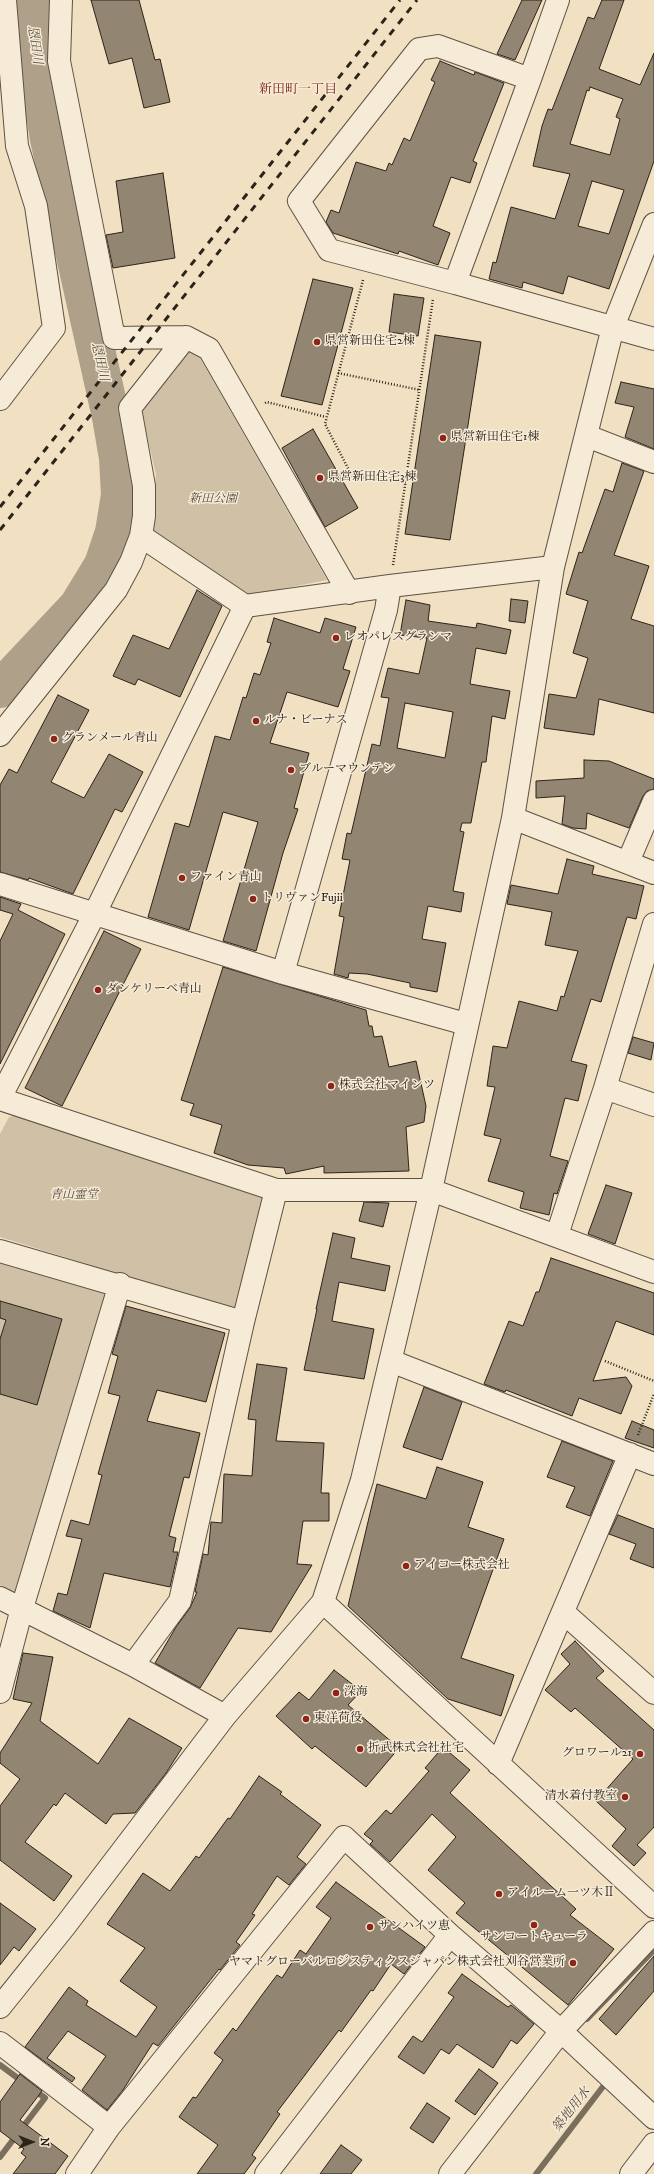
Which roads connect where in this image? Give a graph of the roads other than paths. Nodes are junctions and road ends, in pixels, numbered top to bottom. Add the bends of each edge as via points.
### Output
1 (5, 0) edge
2 (61, 0) edge
3 (558, 0) edge
4 (530, 79) junction
5 (654, 224) edge
6 (446, 281) junction
7 (613, 327) junction
8 (186, 337) junction
9 (654, 339) edge
10 (0, 399) edge
11 (587, 436) junction
12 (654, 462) edge
13 (141, 536) junction
14 (553, 567) junction
15 (390, 586) junction
16 (349, 593) junction
17 (246, 606) junction
18 (0, 735) edge
19 (654, 801) edge
20 (513, 818) junction
21 (628, 862) junction
22 (654, 873) edge
23 (0, 884) edge
24 (94, 915) junction
25 (654, 924) edge
26 (283, 974) junction
27 (466, 1024) junction
28 (605, 1088) junction
29 (0, 1099) edge
30 (654, 1105) edge
31 (276, 1190) junction
32 (431, 1190) junction
33 (557, 1235) junction
34 (0, 1251) edge
35 (654, 1272) edge
36 (120, 1284) junction
37 (243, 1322) junction
38 (392, 1361) junction
39 (630, 1454) junction
40 (654, 1464) edge
41 (0, 1598) edge
42 (323, 1602) junction
43 (22, 1608) junction
44 (564, 1613) junction
45 (133, 1665) junction
46 (0, 1692) edge
47 (654, 1693) edge
48 (225, 1716) junction
49 (498, 1764) junction
50 (654, 1907) edge
51 (654, 1932) edge
52 (450, 1935) junction
53 (0, 2008) edge
54 (562, 2031) junction
55 (0, 2043) edge
56 (654, 2118) edge
57 (109, 2127) junction
58 (654, 2144) edge
59 (77, 2174) edge
60 (266, 2174) edge
61 (450, 2174) edge
62 (631, 2174) edge

1 - 10 street via 17,146 36,206 54,328
2 - 8 street via 59,61 114,338
3 - 4 street
4 - 6 street
4 - 6 street via 438,46 419,49 300,201 329,250
5 - 7 street
6 - 7 street
7 - 9 street
7 - 11 street
8 - 13 street via 130,408 144,486
8 - 16 street via 208,348
11 - 12 street
11 - 14 street
13 - 17 street
13 - 18 street via 116,590
14 - 15 street
14 - 20 street
15 - 16 street
15 - 26 street via 386,610
16 - 17 street
17 - 24 street
19 - 21 street
20 - 21 street
20 - 27 street
21 - 22 street
23 - 24 street
24 - 26 street
24 - 29 street
25 - 28 street
26 - 27 street
27 - 32 street
28 - 30 street
28 - 33 street
29 - 31 street
31 - 32 street
31 - 37 street
32 - 33 street
32 - 38 street
33 - 35 street
34 - 36 street
36 - 37 street
36 - 43 street
37 - 45 street via 180,1601
38 - 39 street
38 - 42 street via 362,1480
39 - 40 street
39 - 44 street
41 - 43 street
42 - 48 street
42 - 49 street
43 - 45 street
43 - 46 street
44 - 47 street
44 - 49 street
45 - 48 street
48 - 53 street
49 - 50 street
51 - 54 street
52 - 54 street
52 - 57 street via 344,1837
52 - 60 street
54 - 56 street
54 - 61 street
55 - 57 street
57 - 59 street
58 - 62 street

